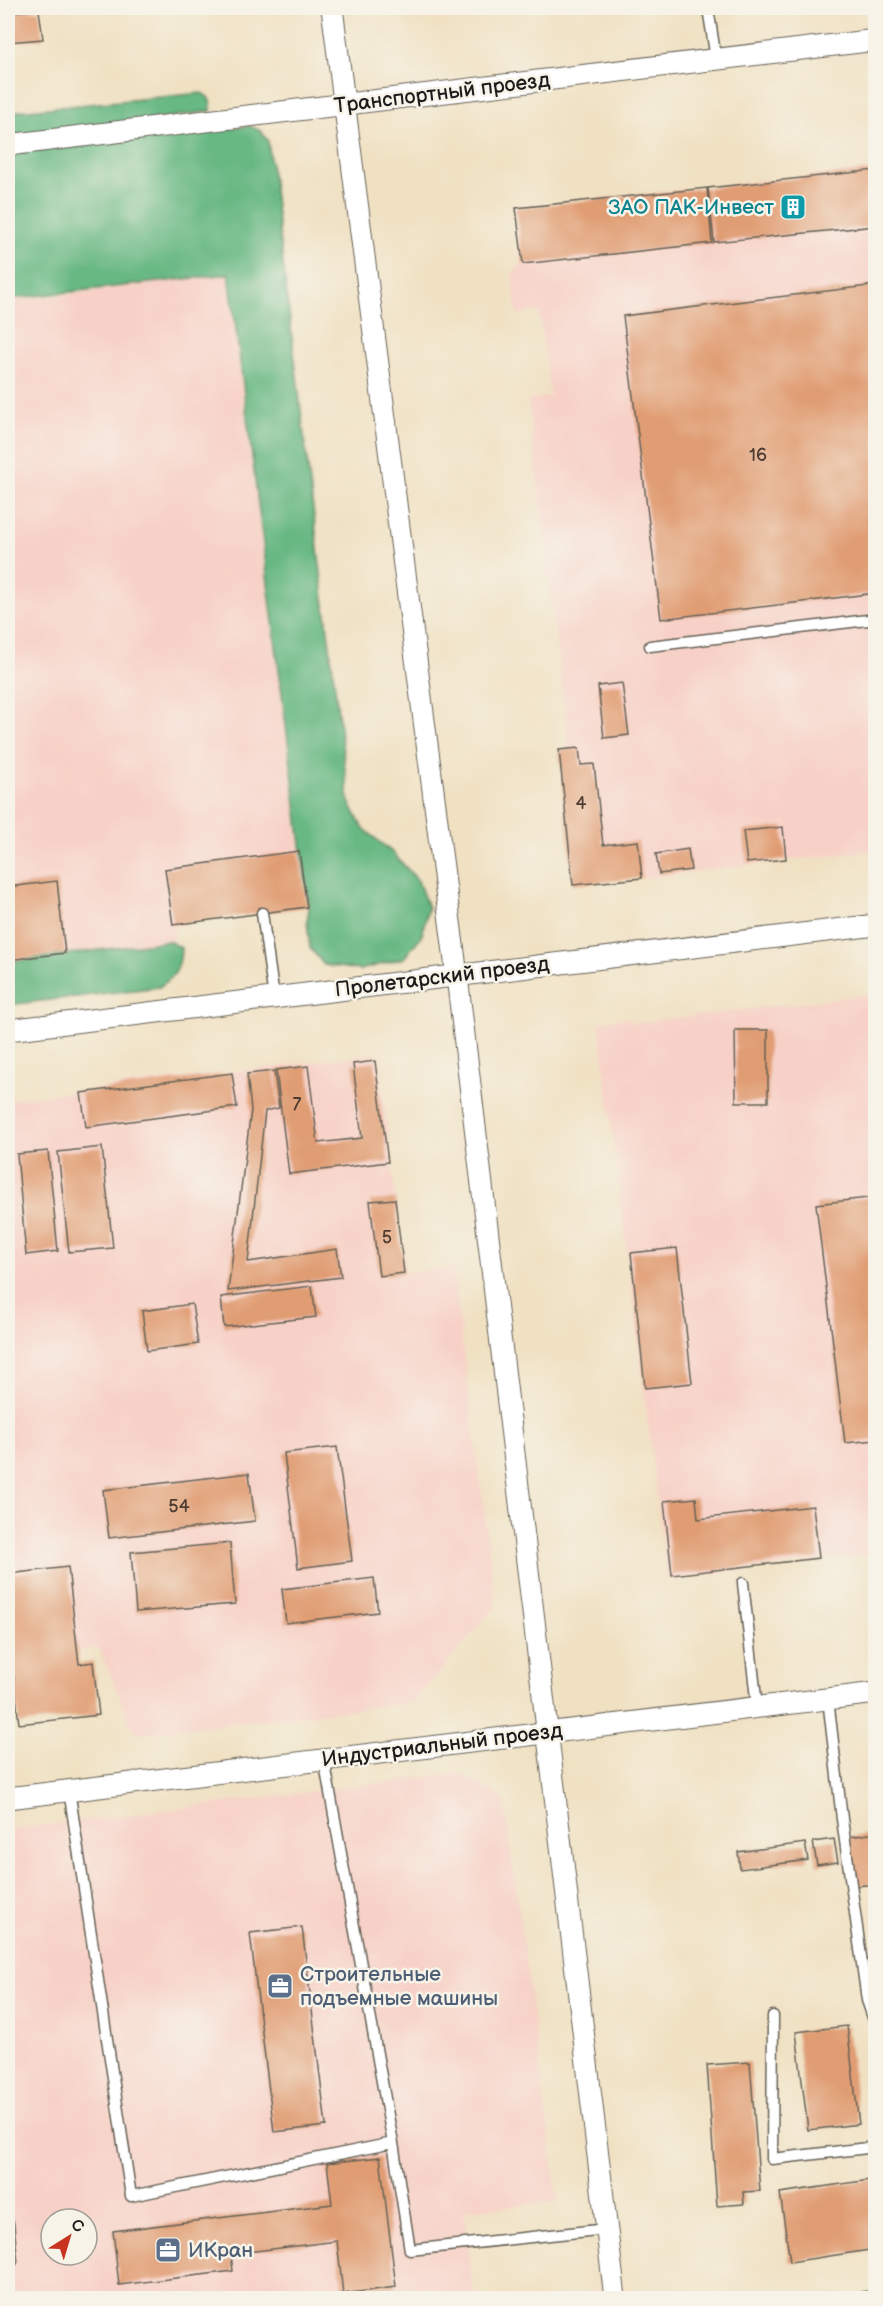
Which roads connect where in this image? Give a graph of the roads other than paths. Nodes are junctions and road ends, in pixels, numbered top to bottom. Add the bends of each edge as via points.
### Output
1 (332, 8) edge
2 (708, 8) edge
3 (876, 40) edge
4 (716, 59) junction
5 (344, 105) junction
6 (8, 145) edge
7 (876, 619) edge
8 (650, 646) dead end
9 (262, 913) dead end
10 (876, 925) edge
11 (457, 976) junction
12 (274, 998) junction
13 (8, 1030) edge
14 (743, 1583) dead end
15 (876, 1693) edge
16 (828, 1699) junction
17 (757, 1707) junction
18 (548, 1732) junction
19 (324, 1759) junction
20 (69, 1790) junction
21 (8, 1798) edge
22 (773, 2016) dead end
23 (876, 2026) edge
24 (393, 2143) junction
25 (876, 2147) edge
26 (8, 2223) edge
27 (607, 2229) junction
28 (8, 2262) edge
29 (876, 2296) edge
30 (615, 2298) edge
31 (858, 2298) edge

1 - 5 street
2 - 4 lane
3 - 4 street, Транспортный проезд
4 - 5 street, Транспортный проезд
5 - 6 street, Транспортный проезд
5 - 11 street
7 - 8 lane
9 - 12 lane
10 - 11 street, Пролетарский проезд
11 - 12 street, Пролетарский проезд
11 - 18 street
12 - 13 street, Пролетарский проезд
14 - 17 lane
15 - 16 street, Индустриальный проезд
16 - 17 street, Индустриальный проезд
16 - 23 lane via 866,1989
17 - 18 street, Индустриальный проезд
18 - 19 street, Индустриальный проезд
18 - 27 street
19 - 20 street, Индустриальный проезд
19 - 24 lane
20 - 21 street, Индустриальный проезд
20 - 24 lane via 131,2196
22 - 25 lane via 772,2160
24 - 27 lane via 410,2250
26 - 28 lane via 12,2261
27 - 30 street
29 - 31 lane

